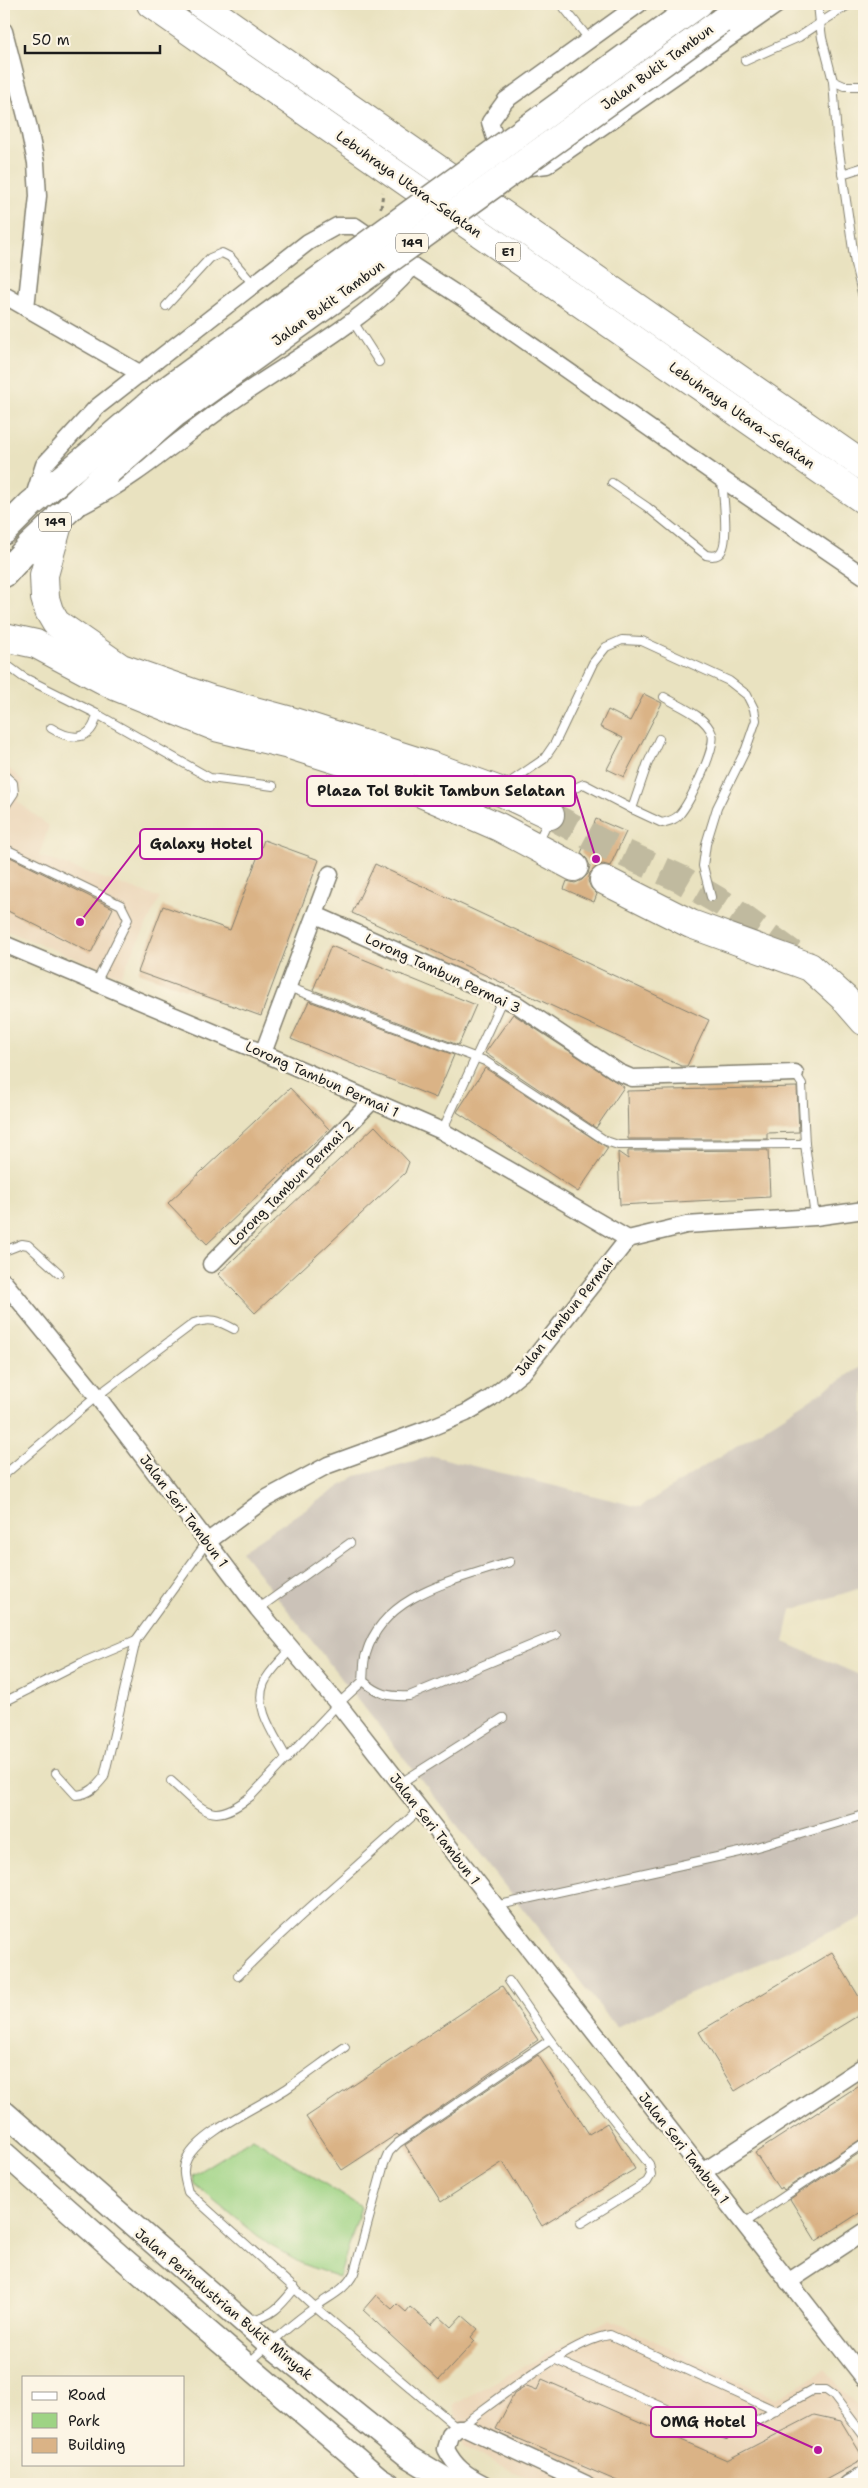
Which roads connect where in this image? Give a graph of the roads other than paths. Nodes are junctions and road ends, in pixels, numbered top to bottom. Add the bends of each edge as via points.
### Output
1 (151, 4) edge
2 (201, 4) edge
3 (561, 4) edge
4 (639, 4) edge
5 (699, 4) edge
6 (746, 4) edge
7 (778, 4) edge
8 (818, 4) edge
9 (850, 4) edge
10 (820, 24) junction
11 (4, 31) edge
12 (589, 39) junction
13 (745, 61) dead end
14 (833, 81) junction
15 (864, 86) edge
16 (864, 167) edge
17 (842, 174) junction
18 (413, 266) junction
19 (253, 284) junction
20 (4, 295) edge
21 (864, 301) edge
22 (166, 306) dead end
23 (26, 308) junction
24 (352, 320) junction
25 (380, 362) dead end
26 (141, 374) junction
27 (100, 462) junction
28 (864, 466) edge
29 (722, 480) junction
30 (612, 483) dead end
31 (864, 500) edge
32 (31, 504) junction
33 (60, 517) junction
34 (4, 532) edge
35 (4, 574) edge
36 (864, 576) edge
37 (4, 637) edge
38 (4, 662) edge
39 (664, 697) dead end
40 (97, 714) junction
41 (50, 728) dead end
42 (659, 739) dead end
43 (4, 775) edge
44 (273, 786) dead end
45 (497, 790) junction
46 (4, 808) edge
47 (632, 809) junction
48 (550, 816) junction
49 (536, 846) junction
50 (4, 848) edge
51 (574, 867) dead end
52 (330, 874) dead end
53 (604, 880) dead end
54 (711, 897) dead end
55 (316, 915) junction
56 (4, 944) edge
57 (96, 983) junction
58 (288, 987) junction
59 (503, 998) junction
60 (864, 1021) edge
61 (263, 1053) junction
62 (476, 1058) junction
63 (795, 1073) joint
64 (372, 1102) junction
65 (442, 1131) junction
66 (805, 1144) junction
67 (864, 1210) edge
68 (815, 1217) junction
69 (628, 1239) junction
70 (4, 1251) edge
71 (211, 1264) dead end
72 (59, 1273) dead end
73 (5, 1287) edge
74 (234, 1330) dead end
75 (97, 1396) junction
76 (4, 1475) edge
77 (207, 1542) junction
78 (350, 1543) dead end
79 (510, 1562) dead end
80 (258, 1609) junction
81 (556, 1635) dead end
82 (136, 1640) junction
83 (291, 1649) junction
84 (363, 1681) junction
85 (4, 1702) edge
86 (338, 1704) junction
87 (502, 1718) dead end
88 (287, 1759) junction
89 (56, 1773) dead end
90 (171, 1781) dead end
91 (399, 1784) junction
92 (419, 1810) junction
93 (864, 1815) edge
94 (495, 1906) junction
95 (238, 1976) dead end
96 (510, 1981) dead end
97 (550, 2040) junction
98 (345, 2046) dead end
99 (864, 2066) edge
100 (4, 2112) edge
101 (864, 2143) edge
102 (4, 2153) edge
103 (703, 2172) junction
104 (581, 2223) dead end
105 (743, 2224) junction
106 (864, 2232) edge
107 (788, 2282) junction
108 (296, 2288) junction
109 (315, 2307) junction
110 (239, 2319) junction
111 (269, 2344) junction
112 (556, 2360) junction
113 (247, 2366) junction
114 (864, 2378) edge
115 (776, 2411) junction
116 (458, 2428) junction
117 (864, 2436) edge
118 (864, 2475) edge
119 (389, 2484) edge
120 (454, 2484) edge
121 (484, 2484) edge
122 (586, 2484) edge
123 (848, 2484) edge

1 - 31 highway, Lebuhraya Utara–Selatan / E1
2 - 28 highway, Lebuhraya Utara–Selatan / E1
3 - 12 lane
4 - 12 street
5 - 27 main road, Jalan Bukit Tambun / 149, bridge via 161,394
6 - 27 main road, Jalan Bukit Tambun / 149, bridge via 175,414
7 - 12 street via 547,165 530,169 513,167 498,148 490,122 506,100
8 - 10 lane
9 - 10 lane
10 - 13 lane
10 - 14 lane
11 - 23 street via 36,163 38,196
14 - 15 lane via 844,86
14 - 17 lane
16 - 17 lane
17 - 21 lane
18 - 19 street via 355,226 338,226 308,242
18 - 24 street via 383,298
18 - 29 street via 481,310
19 - 22 lane via 230,256 222,253 210,258
19 - 26 street
20 - 23 street
23 - 26 street
24 - 25 lane
24 - 33 street via 227,405 115,489
26 - 32 street via 97,407 44,465
27 - 32 main road, Jalan Bukit Tambun / 149
27 - 33 main road, Jalan Bukit Tambun / 149
29 - 30 lane via 725,543 721,553 714,556 706,555
29 - 36 street
32 - 34 main road, Jalan Bukit Tambun / 149
33 - 35 main road, Jalan Bukit Tambun / 149
33 - 45 highway via 44,575 49,611 56,623 121,668 210,699 432,766
37 - 49 highway via 36,644 115,686 219,728 293,746 366,769 439,799
38 - 40 lane via 23,677
39 - 47 lane via 704,722 712,733 714,745 686,807 678,816 662,823
40 - 41 lane via 96,724 75,738
40 - 44 lane via 210,778
42 - 47 lane
43 - 46 lane via 12,783 14,793
45 - 48 highway
45 - 54 lane via 544,759 556,743 593,662 606,647 622,640 642,641 729,680 748,695 756,720 746,750 717,808 706,844 702,866
47 - 48 lane via 584,784 561,794
48 - 49 lane
49 - 51 highway
50 - 57 lane via 121,905 126,912 128,919
52 - 55 street
53 - 60 highway via 690,924 810,967
55 - 58 street
55 - 59 street, Lorong Tambun Permai 3
56 - 57 street, Lorong Tambun Permai 1
57 - 61 street, Lorong Tambun Permai 1
58 - 61 street
58 - 62 lane
59 - 62 lane
59 - 63 street, Lorong Tambun Permai 3 via 632,1078
61 - 64 street, Lorong Tambun Permai 1
62 - 65 lane
62 - 66 lane via 485,1060 606,1141 618,1145
63 - 66 lane via 802,1084
64 - 65 street, Lorong Tambun Permai 1
64 - 71 street, Lorong Tambun Permai 2
65 - 69 street, Lorong Tambun Permai 1
66 - 68 lane
67 - 68 street
68 - 69 street via 686,1225
69 - 77 street, Jalan Tambun Permai via 524,1371 491,1398 430,1428 328,1464 265,1499
70 - 72 lane via 28,1245
73 - 75 street, Jalan Seri Tambun 1
74 - 75 lane via 216,1320 194,1323
75 - 76 lane
75 - 77 street, Jalan Seri Tambun 1
77 - 80 street, Jalan Seri Tambun 1
77 - 82 lane
78 - 80 lane
79 - 84 lane via 430,1590 394,1608 376,1629 365,1654
80 - 83 street, Jalan Seri Tambun 1
81 - 84 lane via 409,1696 392,1697 378,1693
82 - 85 lane via 81,1663
82 - 89 lane via 104,1777 94,1789 76,1795
83 - 86 street, Jalan Seri Tambun 1
83 - 88 lane via 264,1682 261,1696 263,1712
84 - 86 lane
86 - 88 lane
86 - 91 street, Jalan Seri Tambun 1
87 - 91 lane
88 - 90 lane via 251,1796 224,1814 208,1814
91 - 92 street, Jalan Seri Tambun 1
92 - 94 street, Jalan Seri Tambun 1
92 - 95 lane via 285,1929
93 - 94 lane via 740,1852
94 - 103 street, Jalan Seri Tambun 1
96 - 97 lane
97 - 104 lane via 649,2164 651,2175 648,2182
97 - 109 lane via 389,2152 350,2281
98 - 108 lane via 288,2088 222,2126 187,2157 183,2171 188,2192
99 - 103 street
100 - 110 main road, Jalan Perindustrian Bukit Minyak
101 - 105 lane
102 - 113 main road
103 - 105 street, Jalan Seri Tambun 1
105 - 107 street, Jalan Seri Tambun 1
106 - 107 street
107 - 114 street, Jalan Seri Tambun 1
108 - 109 lane
108 - 110 lane via 270,2314 256,2320
109 - 111 lane
109 - 116 lane
110 - 111 main road, Jalan Perindustrian Bukit Minyak
111 - 113 lane
111 - 120 main road, Jalan Perindustrian Bukit Minyak via 409,2457
112 - 115 lane via 726,2435
112 - 115 lane via 592,2340 610,2335
112 - 116 lane
113 - 119 main road
115 - 117 lane via 814,2390 826,2390
116 - 121 street via 450,2435 446,2449 454,2464
116 - 122 street via 466,2428
118 - 123 street

